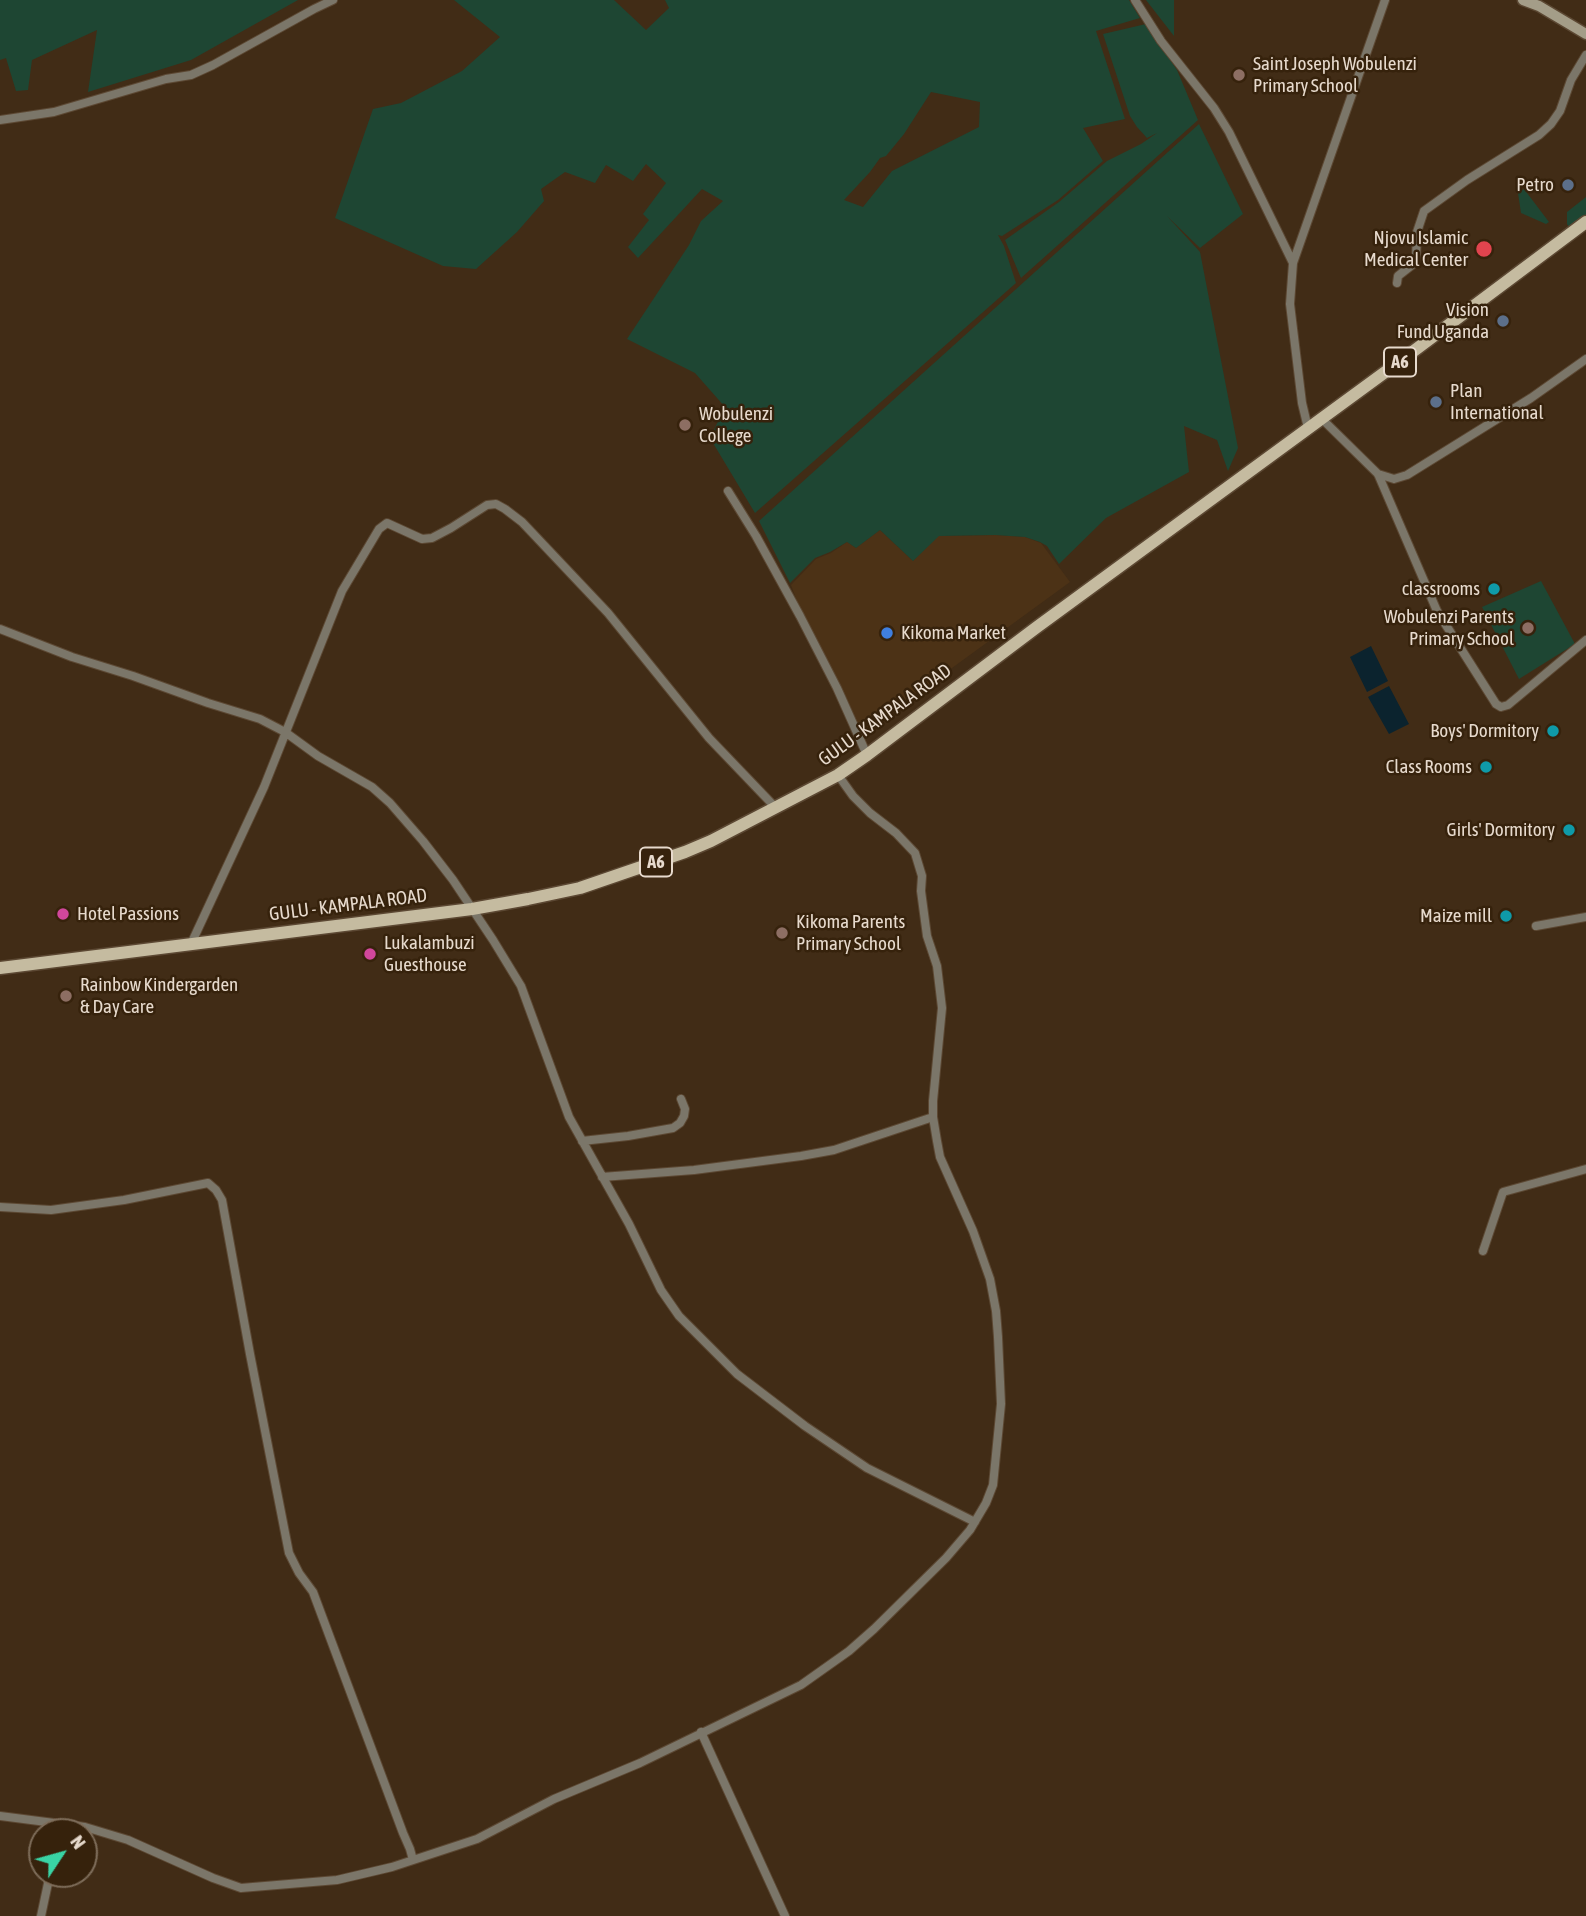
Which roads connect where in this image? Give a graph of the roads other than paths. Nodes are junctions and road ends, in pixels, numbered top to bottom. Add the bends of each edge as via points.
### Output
1 (333, 0) edge
2 (1135, 0) edge
3 (1385, 0) edge
4 (1523, 0) edge
5 (1584, 29) edge
6 (1586, 55) edge
7 (0, 120) edge
8 (1586, 222) edge
9 (1293, 263) junction
10 (1397, 284) dead end
11 (1586, 359) edge
12 (1322, 419) junction
13 (1308, 428) junction
14 (1378, 474) junction
15 (729, 491) dead end
16 (0, 629) edge
17 (1586, 640) edge
18 (285, 732) junction
19 (867, 755) junction
20 (838, 775) junction
21 (776, 808) junction
22 (472, 909) junction
23 (1586, 917) edge
24 (1536, 926) dead end
25 (191, 944) junction
26 (0, 968) edge
27 (681, 1099) dead end
28 (933, 1117) junction
29 (582, 1141) junction
30 (1586, 1169) edge
31 (602, 1177) junction
32 (0, 1207) edge
33 (1483, 1251) dead end
34 (975, 1522) junction
35 (701, 1732) junction
36 (0, 1816) edge
37 (28, 1822) edge
38 (98, 1831) edge
39 (413, 1860) junction
40 (47, 1888) edge
41 (41, 1916) edge
42 (785, 1916) edge

1 - 7 street via 191,75 54,112
2 - 9 street via 1228,132
3 - 9 street
4 - 5 street
6 - 10 street via 1551,124 1424,211 1416,258 1398,276
8 - 12 main road, GULU - KAMPALA ROAD / A6
9 - 13 street via 1290,303
11 - 14 street via 1407,475 1394,479
12 - 13 main road, GULU - KAMPALA ROAD / A6
12 - 14 street
13 - 19 main road, GULU - KAMPALA ROAD / A6
14 - 17 street via 1437,611 1496,704 1508,705
15 - 19 street via 800,616
16 - 18 street via 260,719
18 - 21 street via 342,591 379,529 387,523 422,539 432,538 496,504 522,522 608,613 709,738
18 - 22 street via 390,803
18 - 25 street
19 - 20 main road, GULU - KAMPALA ROAD / A6
20 - 21 main road, GULU - KAMPALA ROAD / A6
20 - 28 street via 870,813 902,838 918,861 927,936 942,989
21 - 22 main road, GULU - KAMPALA ROAD / A6 via 685,852 614,877
22 - 25 main road, GULU - KAMPALA ROAD / A6
22 - 29 street via 521,986
23 - 24 street
25 - 26 main road, GULU - KAMPALA ROAD / A6
27 - 29 street via 684,1116 673,1128
28 - 31 street via 834,1150 801,1156
28 - 34 street via 940,1157 982,1255 996,1311 1001,1404 996,1461 993,1485
29 - 31 street
30 - 33 street via 1503,1192
31 - 34 street via 667,1299 737,1374 867,1468
32 - 39 street via 51,1210 208,1183 216,1190 222,1200 289,1553 313,1592
34 - 35 street via 900,1605 849,1651 801,1685
35 - 39 street via 477,1839
35 - 42 street
36 - 37 street
38 - 39 street via 241,1888 337,1880
40 - 41 street

